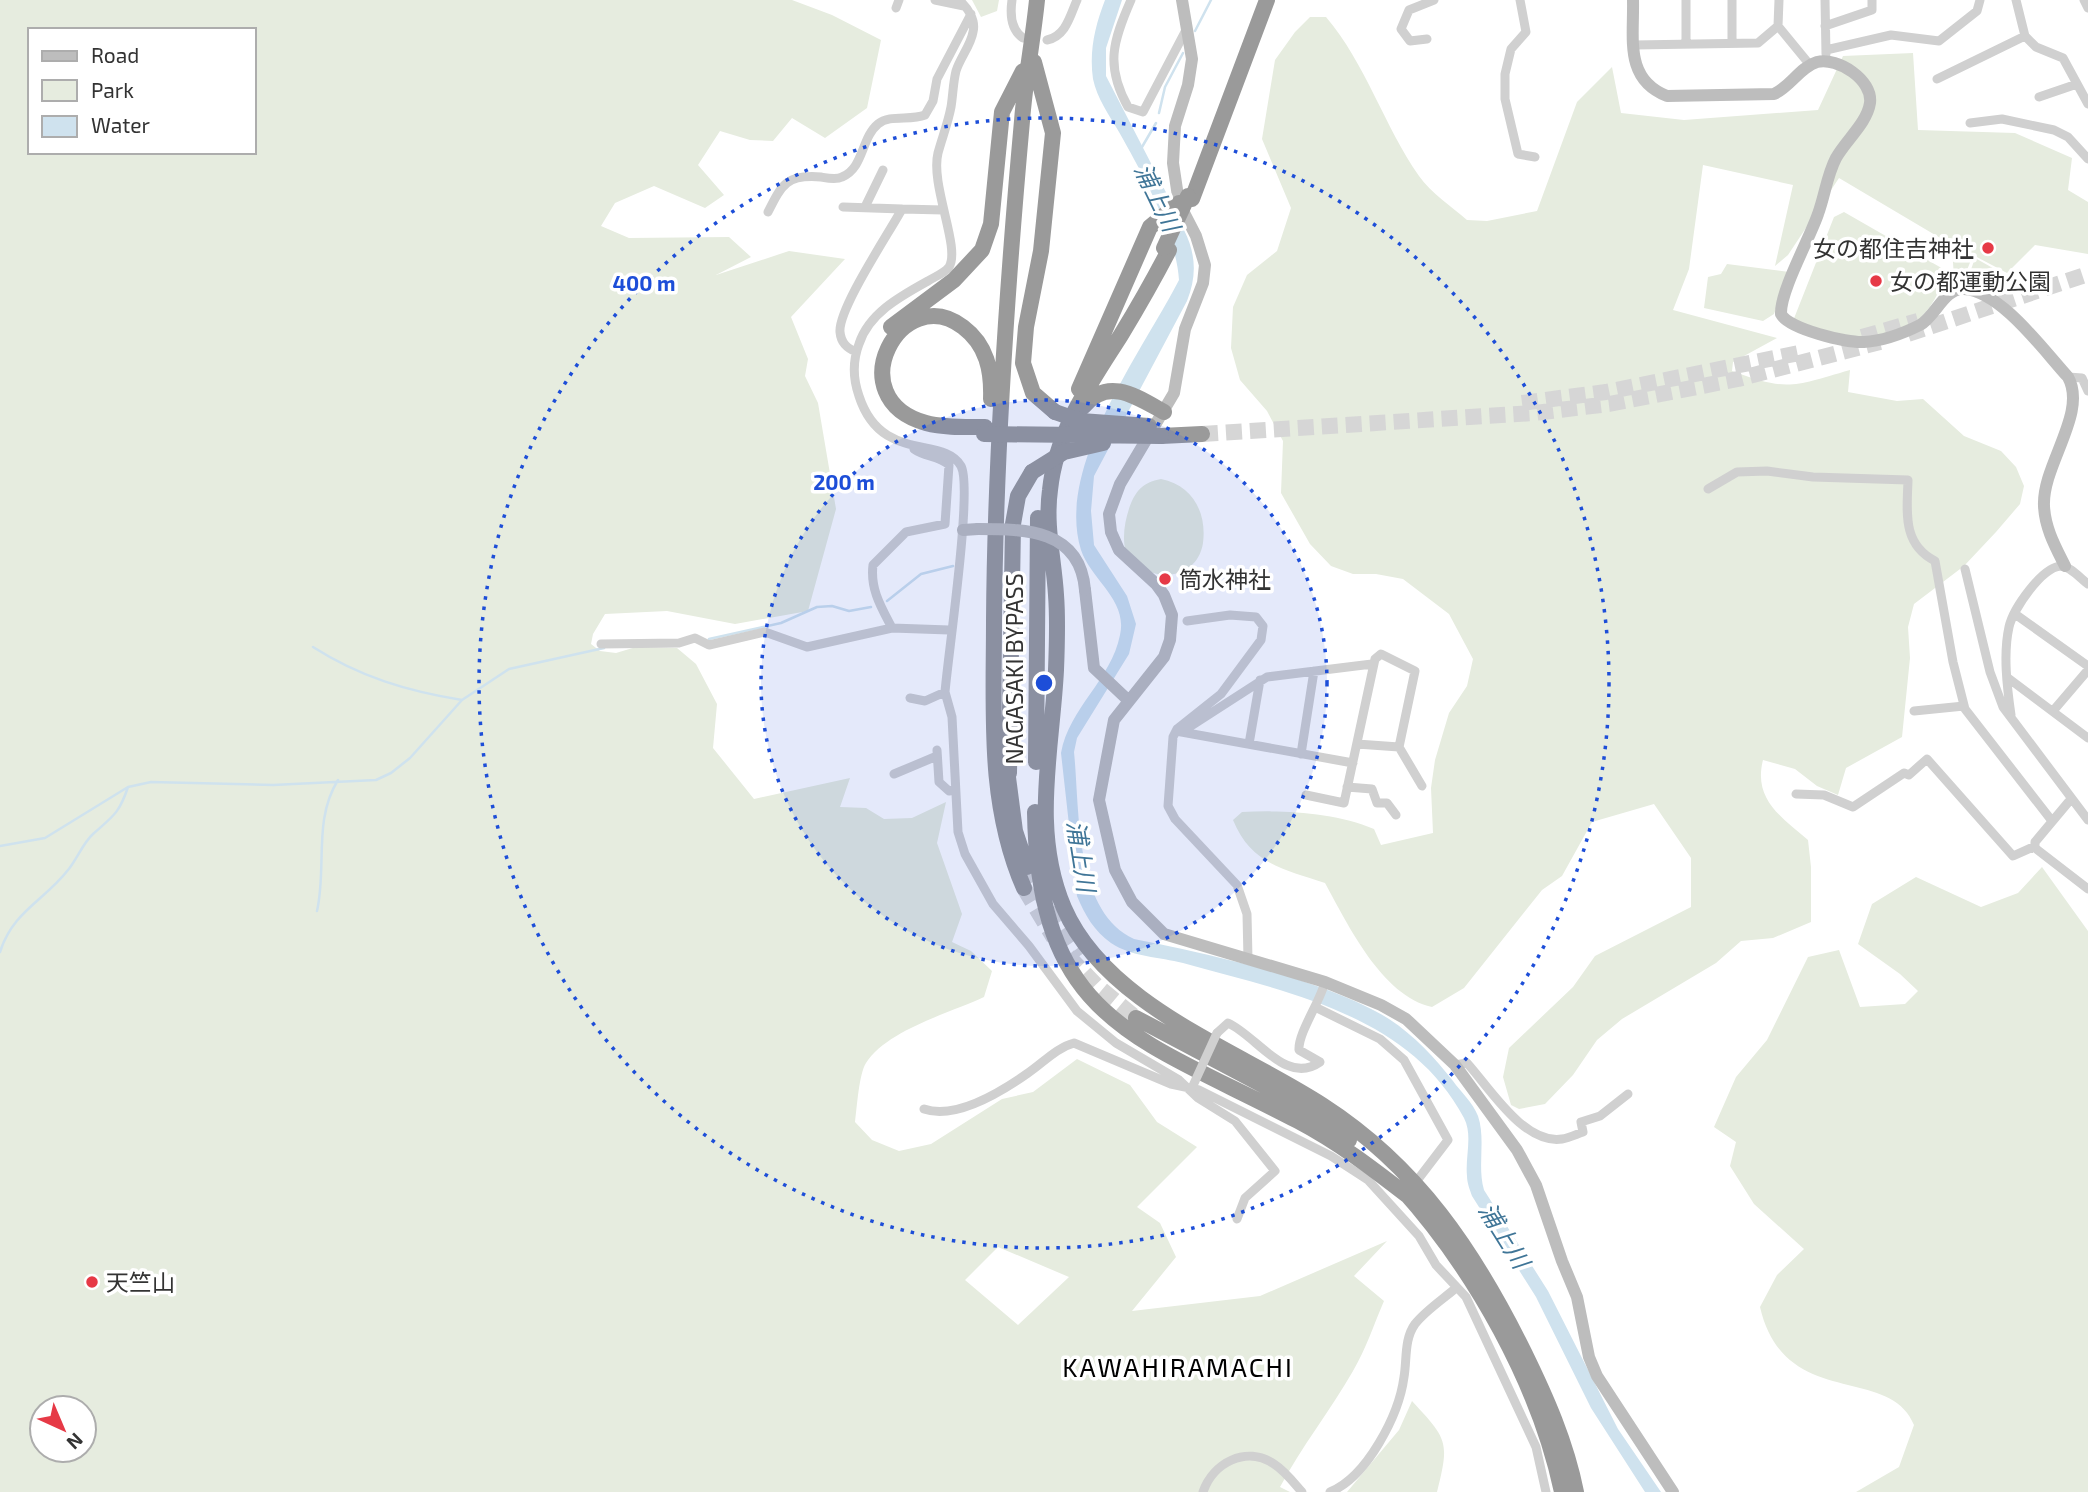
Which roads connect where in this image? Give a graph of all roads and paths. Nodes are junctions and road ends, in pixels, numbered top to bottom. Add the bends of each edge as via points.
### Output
1 (935, 0) edge
2 (1012, 0) edge
3 (1037, 0) edge
4 (1077, 0) edge
5 (1130, 0) edge
6 (1182, 0) edge
7 (1260, 0) edge
8 (1267, 0) edge
9 (1434, 0) edge
10 (1520, 0) edge
11 (1633, 0) edge
12 (1686, 0) edge
13 (1732, 0) edge
14 (1779, 0) edge
15 (1825, 0) edge
16 (1872, 0) edge
17 (1980, 0) edge
18 (2017, 0) edge
19 (2084, 0) edge
20 (965, 7) edge
21 (2088, 8) edge
22 (1778, 26) junction
23 (1825, 26) junction
24 (1187, 29) junction
25 (2025, 36) junction
26 (1023, 38) dead end
27 (1427, 39) dead end
28 (1047, 40) dead end
29 (1732, 43) junction
30 (1686, 44) junction
31 (1634, 45) junction
32 (1826, 56) junction
33 (1031, 62) junction
34 (1810, 65) junction
35 (1937, 79) dead end
36 (2077, 84) junction
37 (2039, 97) dead end
38 (2088, 104) edge
39 (1970, 123) dead end
40 (1535, 157) dead end
41 (2088, 159) edge
42 (883, 170) dead end
43 (1184, 201) junction
44 (844, 207) dead end
45 (865, 207) junction
46 (902, 209) junction
47 (943, 210) junction
48 (768, 212) dead end
49 (1167, 249) junction
50 (856, 352) junction
51 (2068, 377) junction
52 (1078, 391) junction
53 (2088, 391) edge
54 (1163, 425) junction
55 (985, 430) junction
56 (1202, 432) tunnel mouth
57 (909, 446) junction
58 (1052, 472) junction
59 (1708, 489) dead end
60 (963, 530) junction
61 (2065, 566) junction
62 (1965, 569) dead end
63 (2088, 584) edge
64 (2015, 614) junction
65 (1187, 621) dead end
66 (892, 628) junction
67 (949, 630) junction
68 (601, 644) dead end
69 (1372, 664) junction
70 (2088, 668) edge
71 (1314, 671) junction
72 (2008, 678) junction
73 (1260, 680) junction
74 (945, 692) junction
75 (1124, 697) junction
76 (910, 698) dead end
77 (1964, 706) junction
78 (1914, 711) dead end
79 (2053, 711) junction
80 (2011, 716) junction
81 (1177, 730) junction
82 (2088, 738) edge
83 (1249, 744) junction
84 (1357, 744) junction
85 (1399, 747) junction
86 (1301, 754) junction
87 (1353, 763) junction
88 (894, 774) dead end
89 (1422, 786) dead end
90 (1347, 787) junction
91 (1008, 788) junction
92 (954, 790) junction
93 (1796, 794) dead end
94 (1306, 795) dead end
95 (2071, 799) junction
96 (1396, 815) dead end
97 (2088, 820) edge
98 (2052, 821) junction
99 (1004, 833) junction
100 (2035, 846) junction
101 (1027, 867) tunnel mouth
102 (1024, 888) tunnel mouth
103 (2088, 889) edge
104 (1081, 954) tunnel mouth
105 (1248, 959) junction
106 (1325, 985) junction
107 (1317, 1008) junction
108 (1136, 1018) tunnel mouth
109 (1455, 1065) junction
110 (1294, 1088) junction
111 (1191, 1090) junction
112 (1628, 1094) dead end
113 (924, 1109) dead end
114 (1419, 1178) dead end
115 (1408, 1193) junction
116 (1393, 1209) junction
117 (1237, 1219) dead end
118 (1456, 1288) junction
119 (1203, 1492) edge
120 (1302, 1492) edge
121 (1330, 1492) edge
122 (1546, 1492) edge
123 (1562, 1492) edge
124 (1576, 1492) edge
125 (1673, 1492) edge

1 - 20 street
2 - 26 street via 1011,17
3 - 33 highway, NAGASAKI BYPASS
4 - 28 street via 1064,29
5 - 24 street via 1113,46 1118,90 1129,107 1143,112
6 - 24 street
7 - 43 highway, NAGASAKI BYPASS
8 - 43 highway, NAGASAKI BYPASS
9 - 27 street via 1409,10 1401,30 1410,41
10 - 40 street via 1526,32 1508,57 1504,99 1518,154
11 - 31 street
12 - 30 street
13 - 29 street
14 - 22 street
15 - 23 street
16 - 23 street via 1872,10
17 - 32 street via 1977,10 1939,41 1891,35
18 - 25 street
19 - 21 street
20 - 47 street via 974,31 955,74 936,162
20 - 48 street via 925,115 884,120 870,133 849,173 836,179 808,176 781,185
22 - 29 street via 1758,43
22 - 34 street
23 - 32 street
24 - 43 street via 1192,59 1175,126 1173,163
25 - 35 street
25 - 36 street via 2036,47 2059,54
29 - 30 street
30 - 31 street
31 - 34 street via 1635,66 1643,80 1667,96 1774,94
32 - 34 street
32 - 51 street via 1861,79 1870,103 1830,171 1819,212 1781,307 1783,319 1798,328 1866,342 1922,324 1951,292 1983,293
33 - 54 highway, bridge via 1053,133 1023,363 1033,393 1055,412 1081,421
33 - 55 highway via 1002,113 991,224 982,250 954,280 889,328 873,361 878,396 899,421 940,433
33 - 91 highway, NAGASAKI BYPASS via 1004,424 1001,679
33 - 99 highway, NAGASAKI BYPASS via 1008,292 997,488 994,751
36 - 37 street
36 - 38 street
39 - 41 street via 2002,119 2054,130 2068,137
42 - 45 street
43 - 49 highway, NAGASAKI BYPASS, bridge
43 - 52 highway via 1156,220 1146,236
43 - 54 street via 1205,265
44 - 45 street
45 - 46 street
46 - 47 street
46 - 50 street via 844,311 843,344
47 - 50 street via 952,247 950,266 887,307 863,334
49 - 52 highway, NAGASAKI BYPASS
49 - 58 highway, NAGASAKI BYPASS via 1069,422
50 - 57 street via 856,387 864,410 885,434
51 - 53 street via 2082,378
51 - 61 street via 2075,389 2075,402 2044,503 2052,541
52 - 115 highway, NAGASAKI BYPASS via 1052,441 1039,497 1035,839 1040,889 1052,934 1084,991 1129,1033 1333,1141
54 - 55 highway, bridge
54 - 56 highway
54 - 58 highway via 1143,400 1125,391 1096,394 1082,408
54 - 75 street via 1120,484 1109,514 1119,550 1156,584 1172,615 1164,657
54 - 91 highway, bridge via 1049,459 1032,472 1018,496 1013,524
55 - 99 highway via 927,424 891,400 882,377 883,359 891,341 907,325 919,319 942,318 959,324 981,348 991,380 984,729 991,792
57 - 60 street via 945,452 959,464 963,472
57 - 66 street via 949,466 945,524 906,532 873,565 873,586
58 - 110 highway, NAGASAKI BYPASS via 1048,510 1056,593 1056,660 1045,811 1050,859 1063,906 1083,943 1126,988
59 - 77 street via 1737,472 1908,480 1910,536 1916,547 1935,561
60 - 67 street
60 - 75 street, bridge via 1029,530 1069,550 1085,590 1097,673
61 - 63 street
61 - 64 street via 2040,576
62 - 80 street via 1990,672
64 - 70 street
64 - 72 street via 2009,624
65 - 81 street via 1244,614 1256,617 1263,626 1261,640 1221,694
66 - 67 street
66 - 68 street via 807,647 765,632 709,645 695,638 679,643
67 - 74 street
69 - 71 street
69 - 84 street
69 - 85 street via 1381,654 1415,671
70 - 79 street
71 - 73 street
71 - 86 street
72 - 79 street
72 - 80 street
73 - 81 street via 1191,726
73 - 83 street
74 - 76 street via 925,701
74 - 92 street via 952,717
75 - 105 street via 1114,720 1099,800 1115,870 1132,902 1164,934
77 - 78 street
77 - 98 street
79 - 82 street
80 - 95 street
81 - 83 street
81 - 105 street via 1168,806 1237,885 1247,914
83 - 86 street
84 - 85 street
84 - 87 street
85 - 89 street
86 - 87 street
87 - 90 street
88 - 92 street via 937,753 939,782
90 - 94 street via 1344,803
90 - 96 street via 1372,789 1377,803 1387,803
91 - 101 highway, NAGASAKI BYPASS
92 - 111 street via 954,815 965,854 993,904 1077,1011
93 - 100 street via 1824,795 1853,807 1905,773 1909,775 1927,759 2014,856
95 - 97 street
95 - 98 street
98 - 100 street
99 - 102 highway, NAGASAKI BYPASS
100 - 103 street
104 - 110 highway, NAGASAKI BYPASS via 1147,1013
105 - 106 street
106 - 107 street
106 - 109 street via 1406,1019
107 - 111 street, bridge via 1298,1042 1303,1055 1320,1062 1311,1069 1282,1064 1228,1023 1217,1033
107 - 114 street via 1380,1038 1404,1060 1448,1140
108 - 115 highway, NAGASAKI BYPASS via 1309,1111 1363,1150
109 - 112 street via 1467,1063 1512,1119 1551,1139 1583,1132 1581,1122 1600,1115
109 - 125 street via 1528,1167 1577,1297 1588,1357
110 - 124 highway, NAGASAKI BYPASS via 1386,1155 1464,1242 1543,1391
111 - 113 street via 1074,1044 969,1107 952,1113
111 - 116 street via 1331,1156 1368,1180
111 - 117 street via 1235,1121 1275,1171 1245,1198
115 - 116 street
115 - 123 highway, NAGASAKI BYPASS via 1452,1250 1510,1352 1547,1438
116 - 118 street
118 - 121 street via 1415,1325 1407,1340 1404,1377 1390,1425 1352,1479
118 - 122 street via 1466,1297 1536,1447
119 - 120 street via 1207,1479 1240,1456 1265,1459

